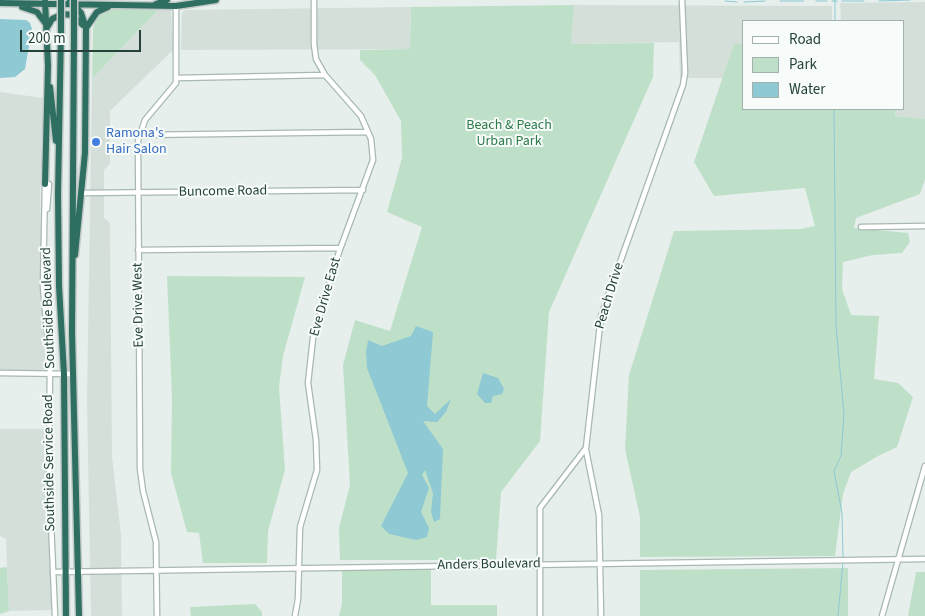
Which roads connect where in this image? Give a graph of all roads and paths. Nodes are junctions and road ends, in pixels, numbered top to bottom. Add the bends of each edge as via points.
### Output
1 (61, 0) edge
2 (89, 0) edge
3 (158, 0) edge
4 (167, 0) edge
5 (216, 0) edge
6 (314, 0) edge
7 (682, 0) edge
8 (73, 1) edge
9 (46, 2) edge
10 (3, 4) edge
11 (103, 5) junction
12 (127, 6) junction
13 (148, 6) junction
14 (176, 6) junction
15 (48, 28) junction
16 (86, 28) junction
17 (48, 66) junction
18 (325, 75) junction
19 (177, 78) junction
20 (368, 132) junction
21 (139, 135) junction
22 (59, 173) junction
23 (44, 184) joint
24 (363, 190) junction
25 (82, 193) junction
26 (138, 193) junction
27 (862, 226) dead end
28 (925, 226) edge
29 (340, 248) junction
30 (138, 250) junction
31 (72, 284) junction
32 (0, 373) edge
33 (49, 373) junction
34 (64, 374) junction
35 (73, 374) junction
36 (586, 448) junction
37 (925, 466) edge
38 (925, 559) edge
39 (898, 560) junction
40 (600, 564) junction
41 (539, 565) junction
42 (298, 568) junction
43 (156, 570) junction
44 (66, 571) junction
45 (78, 571) junction
46 (53, 572) junction
47 (55, 616) edge
48 (66, 616) edge
49 (79, 616) edge
50 (157, 616) edge
51 (296, 616) edge
52 (540, 616) edge
53 (601, 616) edge
54 (882, 616) edge

1 - 22 highway, Southside Boulevard, bridge
2 - 11 highway
3 - 13 highway
4 - 13 highway
5 - 14 highway
6 - 18 street, Eve Drive East via 314,51
7 - 36 street, Peach Drive via 683,85 601,316
8 - 9 highway
8 - 11 highway
8 - 16 highway
8 - 31 highway, Southside Boulevard, bridge
9 - 10 highway
9 - 15 highway
10 - 15 highway via 37,12
11 - 12 highway
12 - 13 highway
12 - 16 highway via 107,7 97,12
13 - 14 highway
14 - 19 street
15 - 16 highway via 52,19 63,14 76,17
15 - 17 highway
16 - 25 highway
17 - 22 highway
17 - 23 highway
18 - 19 street
18 - 20 street, Eve Drive East via 357,111
19 - 21 street, Eve Drive West via 174,88 145,120
20 - 21 street
20 - 24 street, Eve Drive East via 373,160
21 - 26 street, Eve Drive West
22 - 34 highway, Southside Boulevard
23 - 33 street, Southside Service Road via 43,287
24 - 26 street, Buncome Road
24 - 29 street, Eve Drive East
25 - 26 street, Buncome Road
25 - 31 highway
26 - 30 street, Eve Drive West
27 - 28 street
29 - 30 street
29 - 42 street, Eve Drive East via 316,327 310,360 308,383 317,470 300,527
30 - 43 street, Eve Drive West via 140,469 155,536
31 - 35 highway, Southside Boulevard
32 - 33 street
33 - 34 street
33 - 46 street, Southside Service Road
34 - 35 street
34 - 44 highway, Southside Boulevard
35 - 45 highway, Southside Boulevard
36 - 40 street via 598,505
36 - 41 street via 540,508
37 - 39 street
38 - 39 street, Anders Boulevard
39 - 40 street, Anders Boulevard
39 - 54 street
40 - 41 street, Anders Boulevard
40 - 53 street
41 - 42 street, Anders Boulevard
41 - 52 street
42 - 43 street, Anders Boulevard
42 - 51 street, Eve Drive East
43 - 45 street, Anders Boulevard
43 - 50 street, Eve Drive West
44 - 45 street, Anders Boulevard
44 - 46 street, Anders Boulevard
44 - 48 highway, Southside Boulevard
45 - 49 highway, Southside Boulevard
46 - 47 street, Southside Service Road

